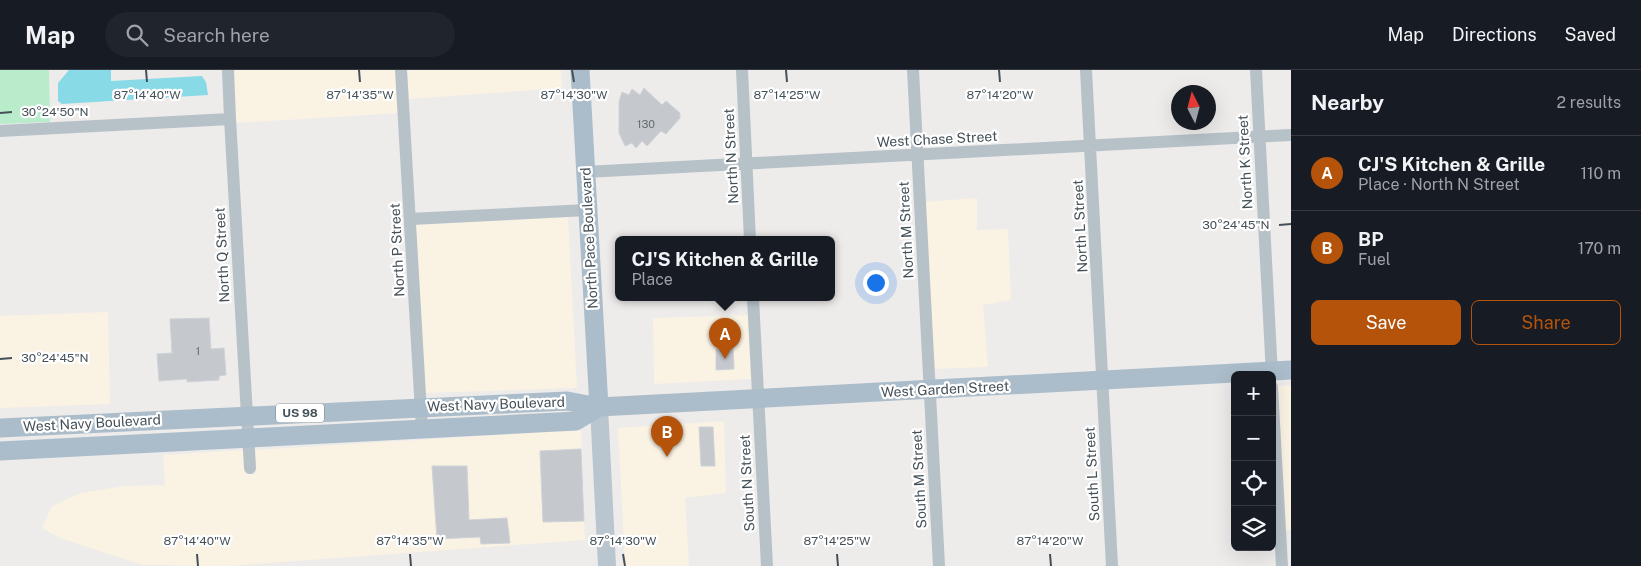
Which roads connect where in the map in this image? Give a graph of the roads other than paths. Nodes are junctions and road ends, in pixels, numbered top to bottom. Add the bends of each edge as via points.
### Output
1 (228, 70) edge
2 (401, 70) edge
3 (580, 70) edge
4 (742, 70) edge
5 (913, 70) edge
6 (1086, 70) edge
7 (1256, 70) edge
8 (230, 119) junction
9 (0, 131) edge
10 (1291, 135) edge
11 (1259, 137) junction
12 (1090, 146) junction
13 (917, 155) junction
14 (747, 164) junction
15 (585, 172) junction
16 (587, 210) junction
17 (410, 219) junction
18 (750, 236) edge
19 (753, 301) edge
20 (1291, 370) edge
21 (1272, 371) edge
22 (1276, 376) edge
23 (1231, 378) edge
24 (1103, 380) junction
25 (929, 389) junction
26 (758, 399) junction
27 (420, 407) junction
28 (599, 407) junction
29 (247, 416) junction
30 (1274, 416) edge
31 (0, 428) edge
32 (422, 429) junction
33 (249, 438) junction
34 (0, 451) edge
35 (250, 468) dead end
36 (607, 566) edge
37 (767, 566) edge
38 (939, 566) edge
39 (1112, 566) edge
40 (1282, 566) edge

1 - 8 street, North Q Street
2 - 17 street, North P Street
3 - 15 main road, North Pace Boulevard
4 - 14 street, North N Street
5 - 13 street, North M Street
6 - 12 street, North L Street
7 - 11 street, North K Street
8 - 9 street
8 - 29 street, North Q Street
10 - 11 street, West Chase Street
11 - 12 street, West Chase Street
11 - 21 street, North K Street
12 - 13 street, West Chase Street
12 - 24 street, North L Street
13 - 14 street, West Chase Street
13 - 25 street, North M Street
14 - 15 street, West Chase Street
14 - 18 street, North N Street
15 - 16 main road, North Pace Boulevard
16 - 17 street
16 - 28 main road, North Pace Boulevard
17 - 27 street, North P Street
19 - 26 street
20 - 22 main road, West Garden Street
23 - 24 main road, West Garden Street
24 - 25 main road, West Garden Street
24 - 39 street, South L Street
25 - 26 main road, West Garden Street
25 - 38 street, South M Street
26 - 28 main road, West Garden Street
26 - 37 street, South N Street
27 - 28 main road, West Navy Boulevard / US 98 via 567,401
27 - 29 main road, West Navy Boulevard / US 98
27 - 32 street, North P Street
28 - 32 main road, West Navy Boulevard / US 98 via 576,421
28 - 36 main road
29 - 31 main road, West Navy Boulevard / US 98
29 - 33 street, North Q Street
30 - 40 street, North K Street
32 - 33 main road, West Navy Boulevard / US 98
33 - 34 main road, West Navy Boulevard / US 98
33 - 35 street, North Q Street

